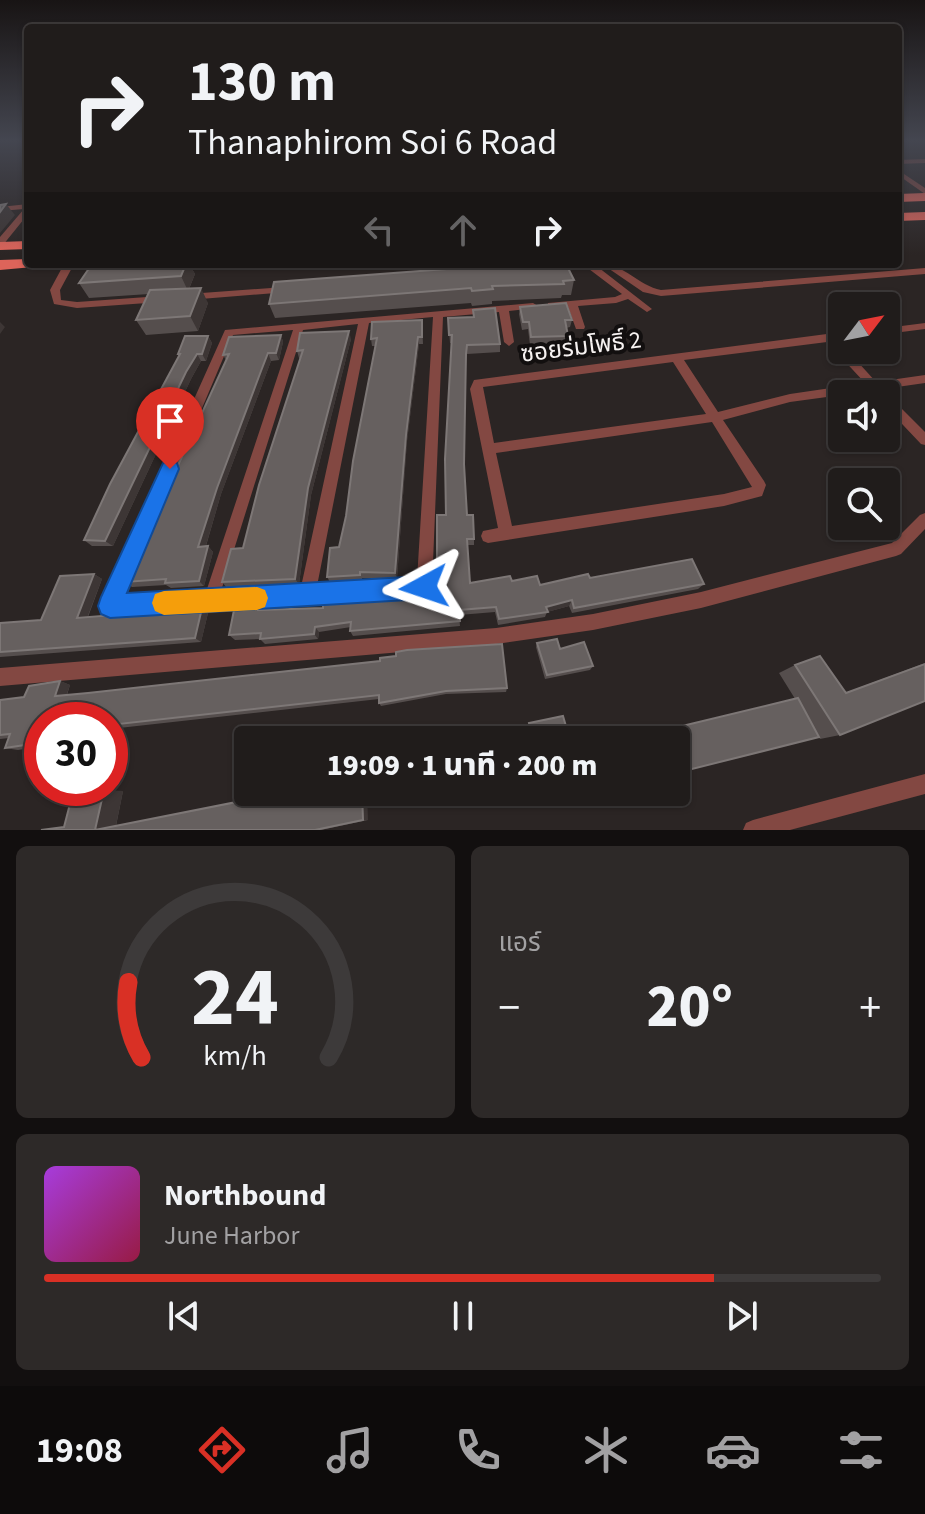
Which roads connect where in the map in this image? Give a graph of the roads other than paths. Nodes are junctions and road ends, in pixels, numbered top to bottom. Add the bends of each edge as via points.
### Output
1 (902, 179) edge
2 (917, 203) edge
3 (24, 208) edge
4 (0, 209) edge
5 (24, 213) edge
6 (0, 244) edge
7 (24, 245) edge
8 (24, 264) edge
9 (0, 265) edge
10 (67, 268) edge
11 (564, 268) edge
12 (592, 268) edge
13 (613, 268) edge
14 (925, 271) edge
15 (537, 273) edge
16 (299, 289) edge
17 (629, 295) junction
18 (572, 303) junction
19 (503, 308) junction
20 (647, 309) dead end
21 (438, 313) junction
22 (364, 322) junction
23 (925, 326) edge
24 (299, 327) junction
25 (580, 327) dead end
26 (900, 329) edge
27 (828, 337) edge
28 (509, 342) dead end
29 (676, 357) junction
30 (857, 364) edge
31 (925, 379) edge
32 (869, 380) edge
33 (900, 385) edge
34 (828, 395) edge
35 (900, 414) edge
36 (717, 417) junction
37 (925, 440) edge
38 (489, 449) junction
39 (925, 519) edge
40 (506, 532) junction
41 (488, 536) dead end
42 (307, 596) junction
43 (211, 600) junction
44 (0, 677) edge
45 (925, 784) edge
46 (753, 830) edge

1 - 2 street
3 - 4 street
5 - 6 street
6 - 7 main road
8 - 9 main road
10 - 16 street via 54,296 64,304
11 - 15 street
12 - 17 street
13 - 14 street via 646,290 661,293
17 - 18 street
17 - 20 street
18 - 19 street
18 - 25 street
19 - 21 street
19 - 28 street
21 - 22 street
21 - 42 street via 424,587
22 - 24 street
22 - 42 street
23 - 26 street
24 - 43 street
24 - 43 street via 229,332 110,606
27 - 29 street, ซอยร่มโพธิ์ 2
29 - 36 street
29 - 38 street, ซอยร่มโพธิ์ 2 via 478,383
30 - 32 street
31 - 33 street
34 - 36 street via 790,398
35 - 37 street
36 - 38 street
36 - 40 street via 759,485 757,492
38 - 40 street, ซอยร่มโพธิ์ 2
39 - 44 street via 896,549 723,595 593,622 496,636
40 - 41 street
42 - 43 street
45 - 46 street

